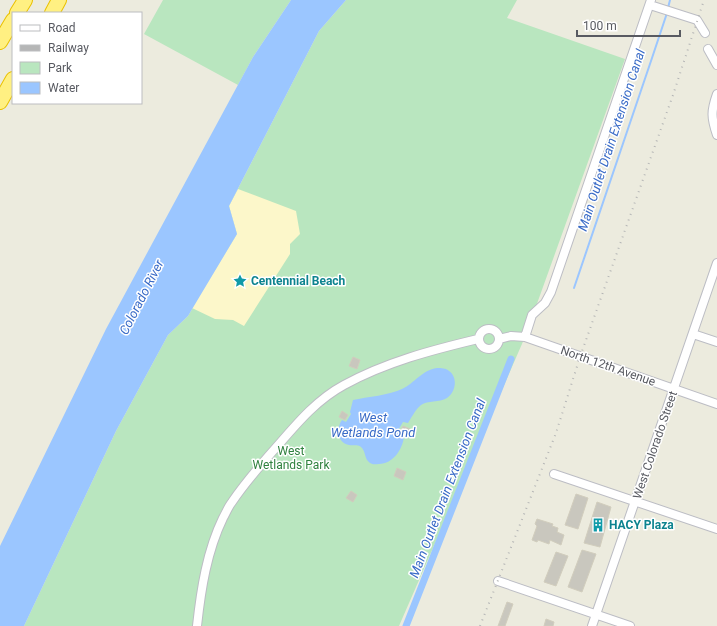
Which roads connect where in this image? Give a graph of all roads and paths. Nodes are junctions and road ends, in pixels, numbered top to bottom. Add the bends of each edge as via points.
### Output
1 (25, 0) edge
2 (59, 0) edge
3 (651, 2) edge
4 (18, 12) edge
5 (53, 12) edge
6 (12, 22) edge
7 (705, 34) dead end
8 (0, 42) edge
9 (708, 49) dead end
10 (717, 65) edge
11 (12, 81) edge
12 (717, 94) edge
13 (0, 102) edge
14 (717, 135) edge
15 (717, 263) edge
16 (693, 334) junction
17 (526, 337) junction
18 (478, 339) junction
19 (499, 339) junction
20 (717, 342) edge
21 (674, 389) junction
22 (717, 404) edge
23 (554, 474) dead end
24 (635, 501) junction
25 (717, 529) edge
26 (498, 581) dead end
27 (596, 614) junction
28 (197, 626) edge
29 (592, 626) edge
30 (630, 626) edge

1 - 4 highway
2 - 5 highway
3 - 7 street via 658,8 697,20
3 - 17 street via 551,292 545,303 532,315
6 - 8 highway
9 - 10 street
11 - 13 highway
12 - 14 street via 712,120
15 - 16 street, West Colorado Street
16 - 20 street
16 - 21 street, West Colorado Street
17 - 19 street, North 12th Avenue via 511,336
17 - 21 street, North 12th Avenue
18 - 19 street via 481,332 490,329 496,332
18 - 19 street via 482,347 488,349 497,345
18 - 28 street via 434,349 380,368 344,385 307,412 231,503 218,530 209,558
21 - 22 street, North 12th Avenue
21 - 24 street, West Colorado Street
23 - 24 street
24 - 25 street
24 - 27 street, West Colorado Street
26 - 27 street
27 - 29 street, West Colorado Street
27 - 30 street

